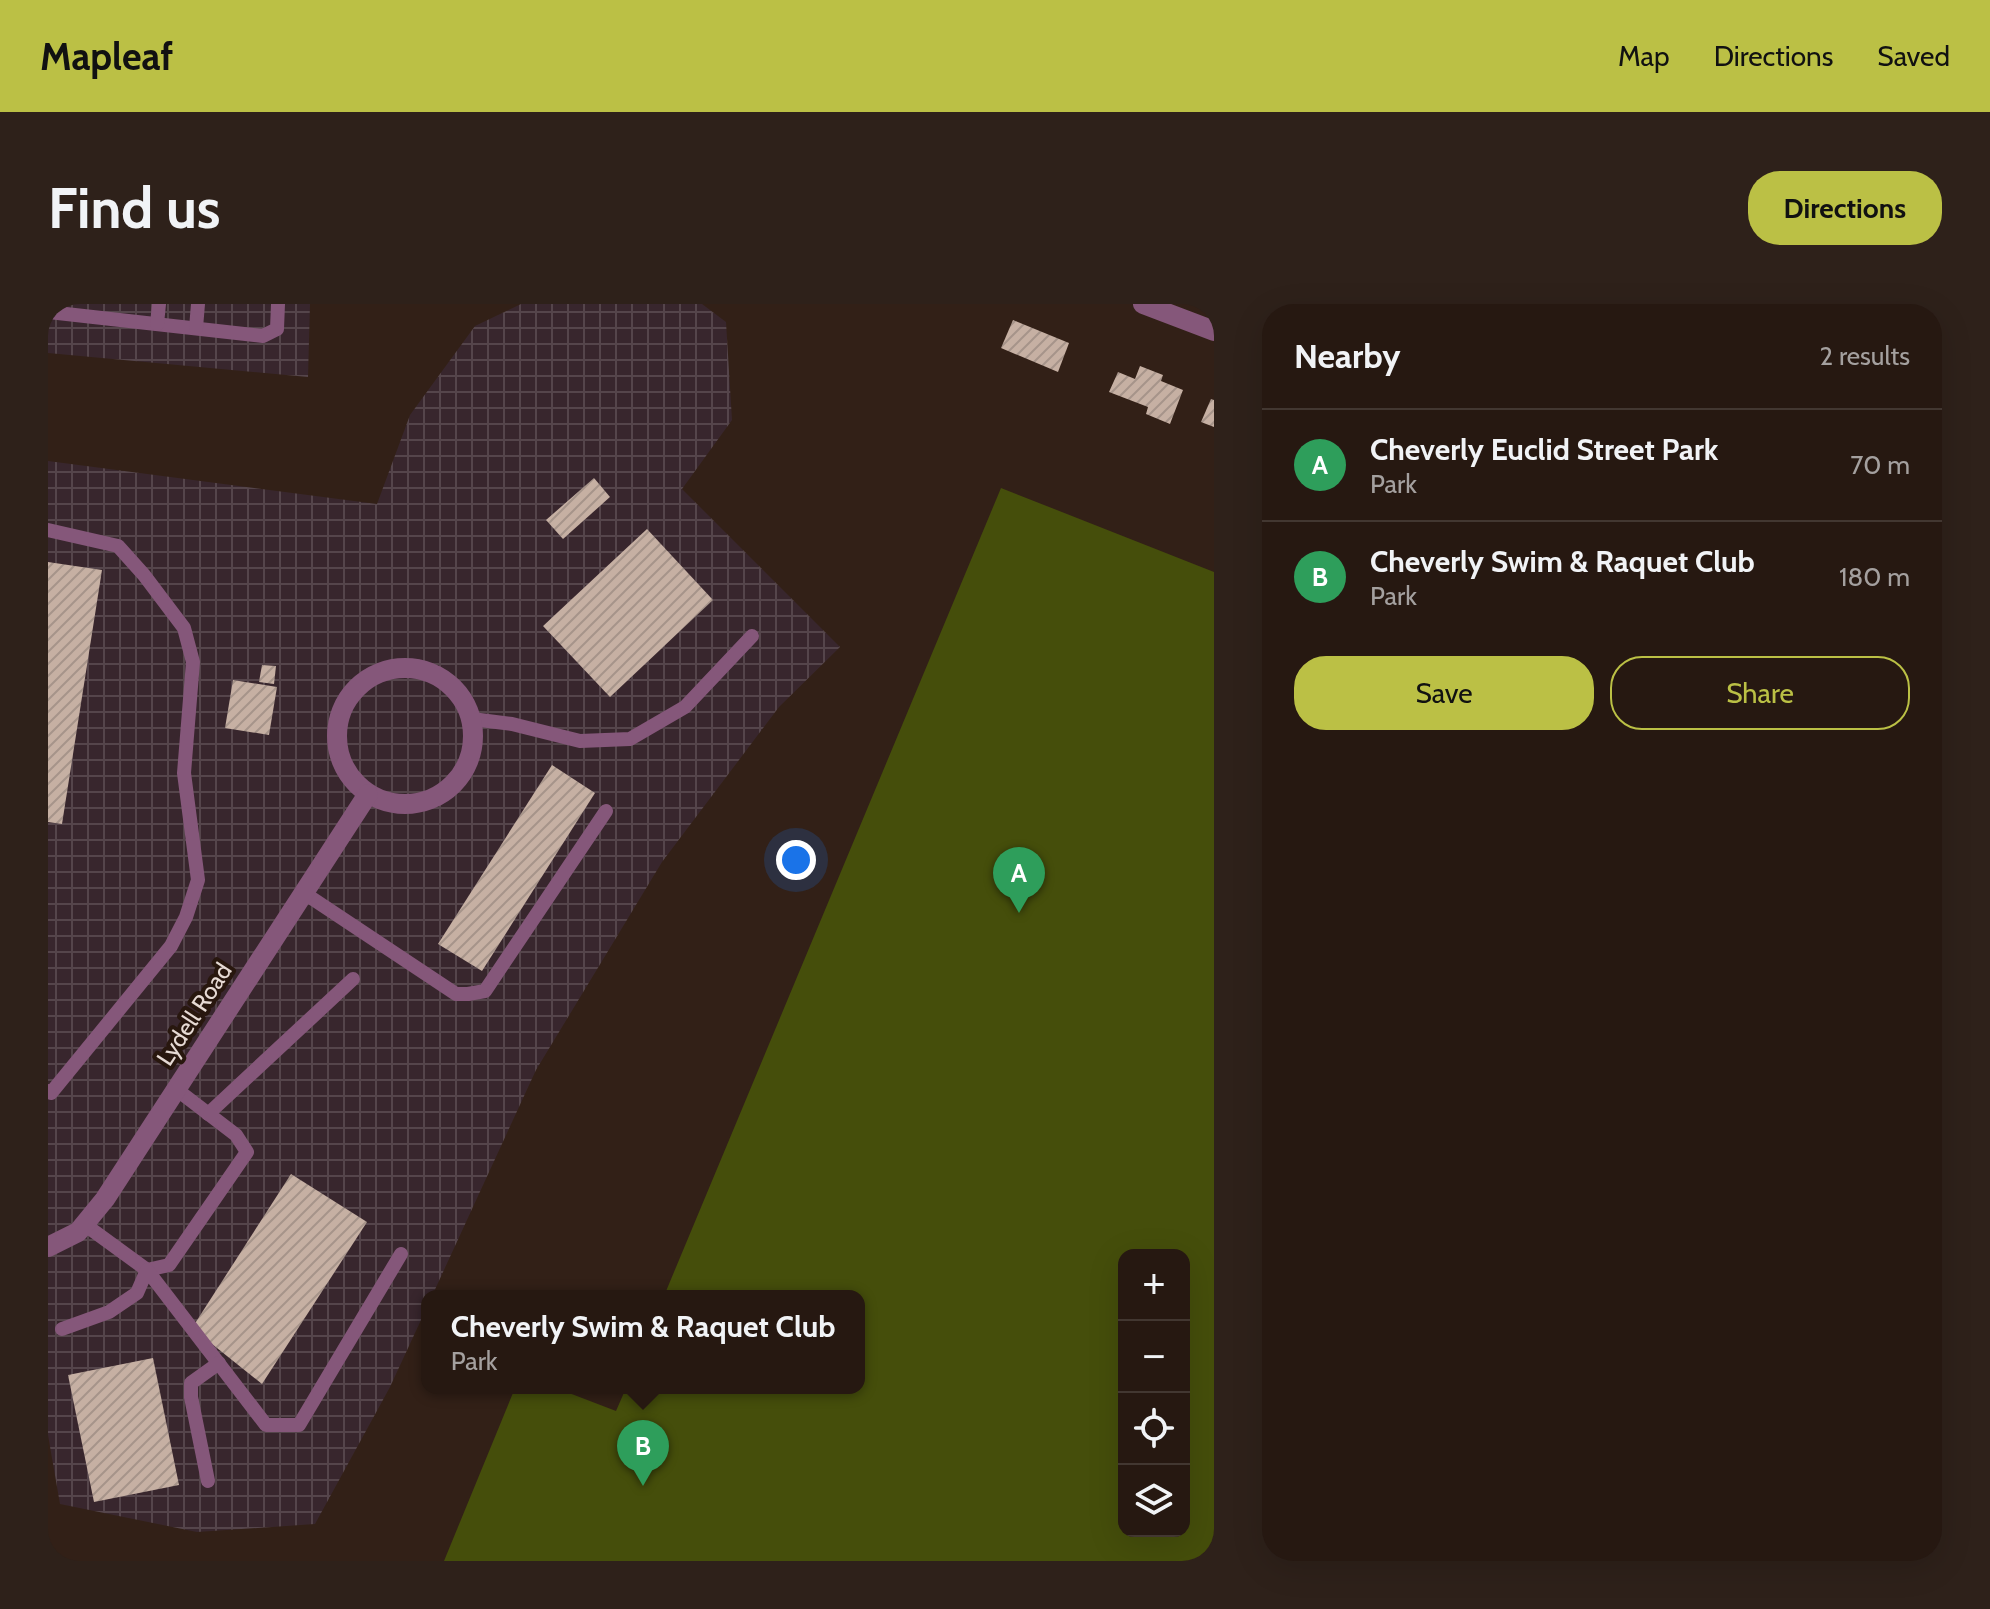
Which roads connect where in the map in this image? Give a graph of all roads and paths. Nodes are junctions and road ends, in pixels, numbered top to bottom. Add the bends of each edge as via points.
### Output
1 (159, 304) edge
2 (198, 304) edge
3 (278, 304) edge
4 (1143, 304) edge
5 (89, 310) edge
6 (48, 312) edge
7 (157, 324) junction
8 (196, 328) junction
9 (1214, 331) edge
10 (48, 530) edge
11 (752, 636) dead end
12 (472, 719) junction
13 (368, 794) junction
14 (606, 811) dead end
15 (304, 893) junction
16 (353, 979) dead end
17 (176, 1089) junction
18 (48, 1091) edge
19 (208, 1114) junction
20 (84, 1224) junction
21 (48, 1247) edge
22 (401, 1254) dead end
23 (147, 1270) junction
24 (62, 1329) dead end
25 (219, 1363) junction
26 (208, 1481) dead end

1 - 7 lane
2 - 8 lane
3 - 8 lane via 277,329 263,336
4 - 9 street
5 - 6 lane
5 - 7 lane
7 - 8 lane
10 - 18 lane via 118,546 184,628 193,662 184,773 198,880 171,946
11 - 12 lane via 685,707 630,739 580,741
12 - 13 street via 470,760 445,791 407,805
12 - 13 street via 464,700 433,674 393,669 365,681 345,704 337,743 347,772
13 - 15 street, Lydell Road
14 - 15 lane via 485,991 456,994
15 - 17 street, Lydell Road
16 - 19 lane
17 - 19 lane
17 - 20 street, Lydell Road
19 - 23 lane via 236,1135 247,1152 169,1265
20 - 21 street, Lydell Road
20 - 23 lane
22 - 25 lane via 299,1425 266,1425
23 - 24 lane via 137,1293 109,1312
23 - 25 lane
25 - 26 lane via 191,1383

